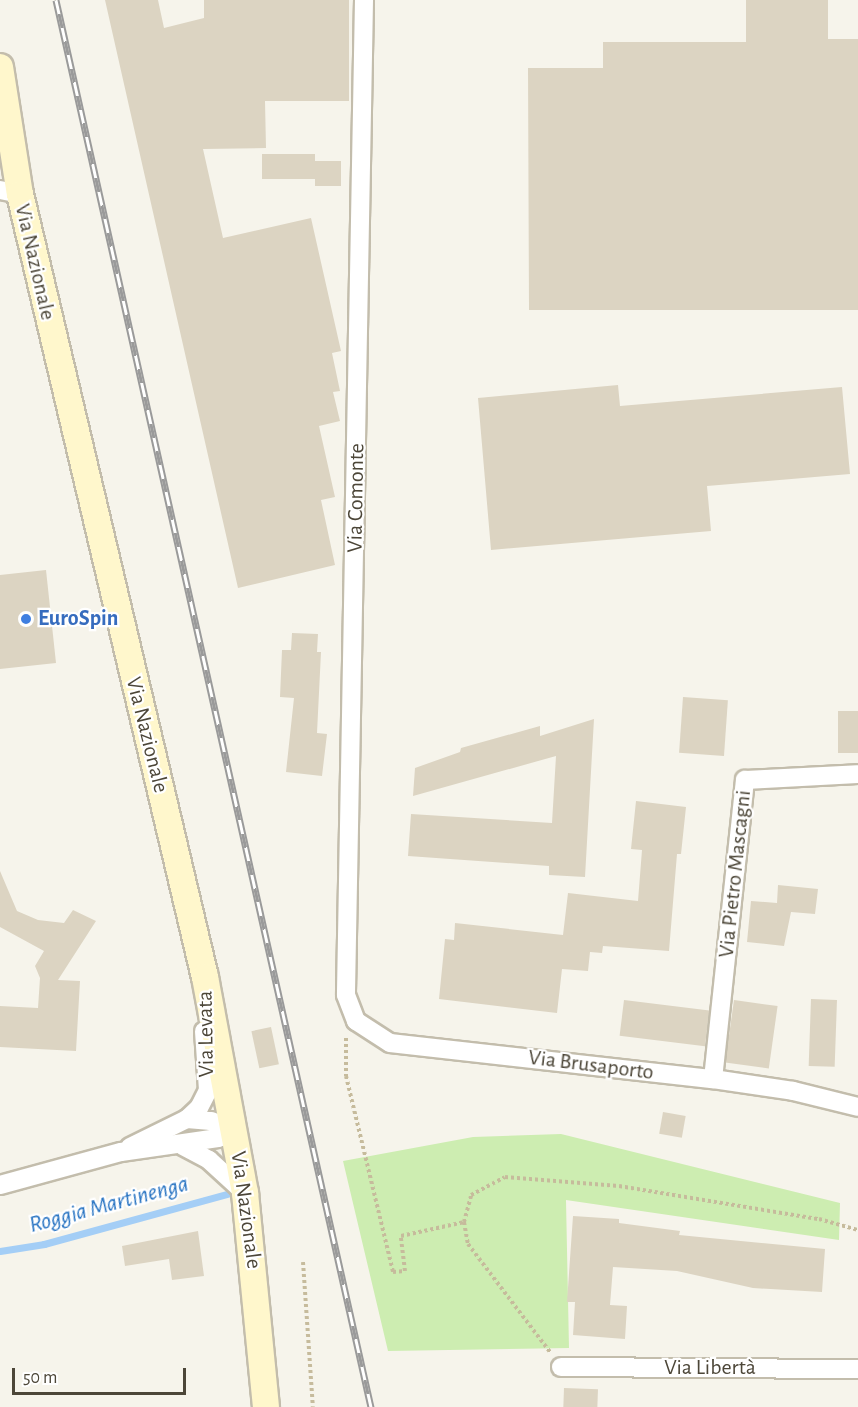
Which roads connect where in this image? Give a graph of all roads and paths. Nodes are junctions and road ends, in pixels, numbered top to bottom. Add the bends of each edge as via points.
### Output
1 (364, 0) edge
2 (0, 67) edge
3 (6, 94) junction
4 (0, 157) edge
5 (10, 192) edge
6 (858, 774) edge
7 (205, 977) junction
8 (346, 995) junction
9 (713, 1079) junction
10 (858, 1107) edge
11 (187, 1119) junction
12 (234, 1130) junction
13 (183, 1146) junction
14 (121, 1152) junction
15 (0, 1185) edge
16 (245, 1193) junction
17 (464, 1222) junction
18 (858, 1230) edge
19 (303, 1262) dead end
20 (561, 1367) joint
21 (858, 1369) edge
22 (266, 1407) edge
23 (313, 1407) edge

1 - 8 street, Via Comonte
2 - 3 main road, Via Nazionale
3 - 4 street
3 - 5 main road, Via Nazionale
5 - 7 main road, Via Nazionale
6 - 9 street, Via Pietro Mascagni via 745,780
7 - 11 street, Via Levata via 202,1019 208,1090
7 - 12 main road, Via Nazionale
8 - 9 street, Via Brusaporto via 356,1021 390,1043
8 - 17 path via 346,1076 393,1272 405,1271 401,1236
9 - 10 street, Via Brusaporto via 793,1091
11 - 12 street via 211,1121
11 - 14 street, Via Levata
12 - 13 street, Via Levata
12 - 16 main road, Via Nazionale
13 - 14 street, Via Levata
13 - 16 street via 209,1160
14 - 15 street, Via Levata
16 - 22 main road, Via Nazionale
17 - 18 path via 471,1195 505,1177 619,1186 819,1219
17 - 20 path via 468,1244
19 - 23 path
20 - 21 street, Via Libertà

